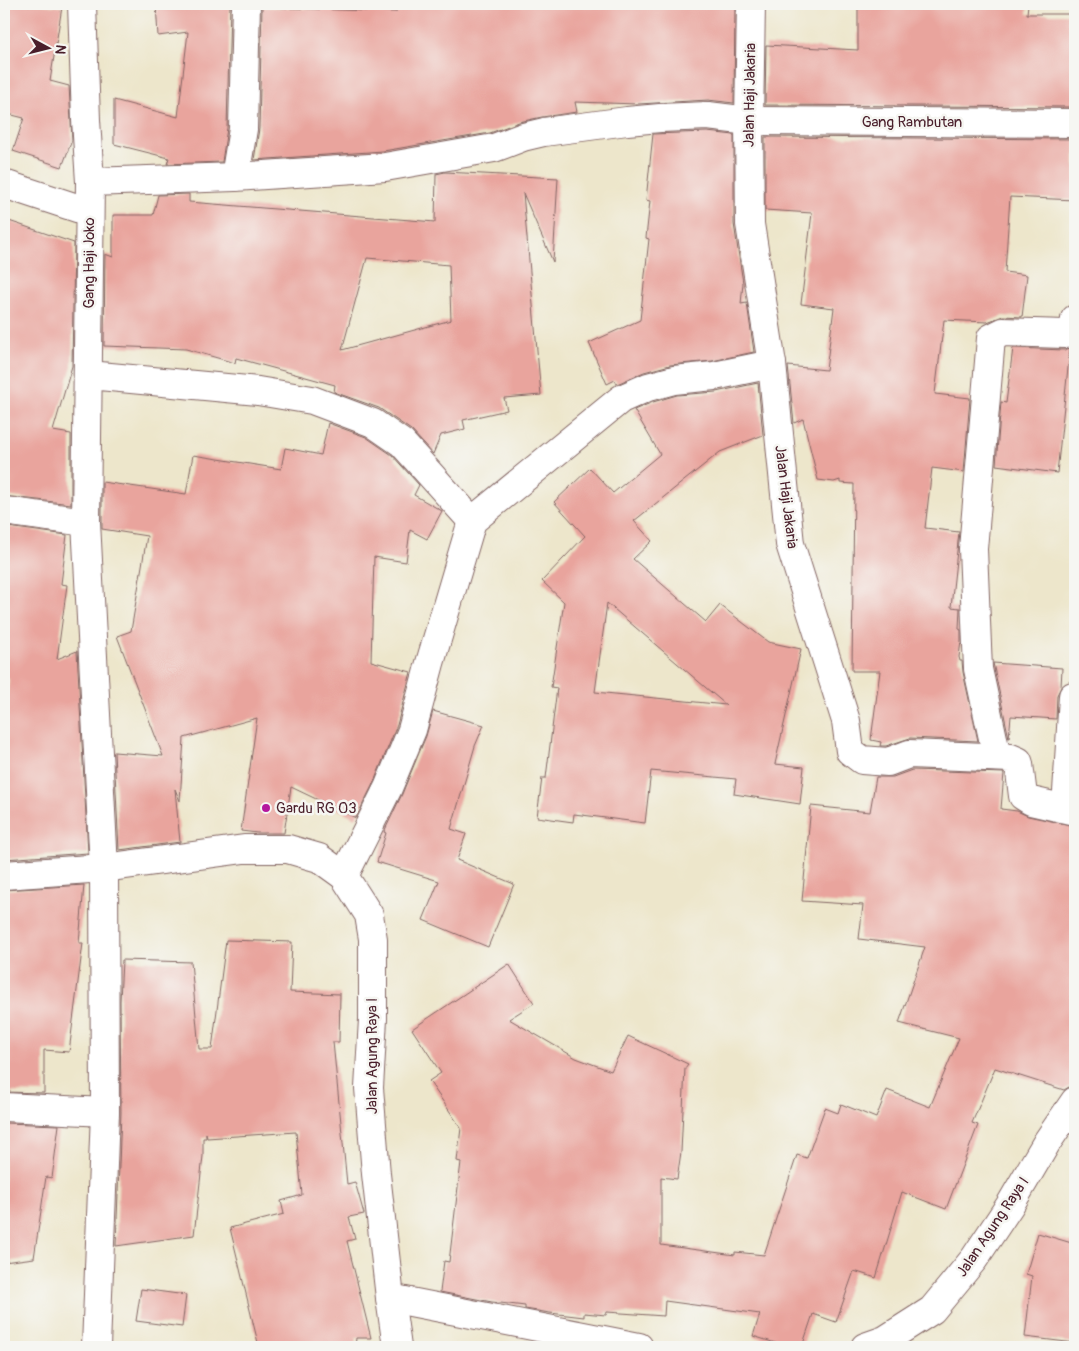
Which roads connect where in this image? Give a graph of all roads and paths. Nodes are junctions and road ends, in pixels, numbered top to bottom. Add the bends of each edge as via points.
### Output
1 (82, 4) edge
2 (246, 4) edge
3 (751, 4) edge
4 (749, 121) junction
5 (1075, 123) edge
6 (235, 177) junction
7 (90, 182) junction
8 (4, 184) edge
9 (89, 212) junction
10 (1075, 319) edge
11 (772, 364) junction
12 (89, 375) junction
13 (4, 511) edge
14 (472, 521) junction
15 (86, 522) junction
16 (1073, 696) dead end
17 (997, 757) junction
18 (1071, 810) edge
19 (104, 868) junction
20 (4, 875) edge
21 (344, 876) junction
22 (1075, 1101) edge
23 (4, 1107) edge
24 (105, 1112) junction
25 (390, 1298) junction
26 (96, 1347) edge
27 (397, 1347) edge
28 (639, 1347) edge
29 (865, 1347) edge

1 - 7 street, Gang Haji Joko
2 - 6 street via 243,129
3 - 4 street, Jalan Haji Jakaria
4 - 5 street, Gang Rambutan
4 - 6 street, Gang Rambutan via 708,116 660,118 544,132 494,148 385,167
4 - 11 street, Jalan Haji Jakaria via 750,224
6 - 7 street, Gang Rambutan
7 - 9 street, Gang Haji Joko
8 - 9 street
9 - 12 street, Gang Haji Joko
10 - 17 street via 1074,328 1065,334 1003,332 991,338 973,549 978,669
11 - 14 street via 674,380 648,387 621,400
11 - 17 street, Jalan Haji Jakaria via 790,544 846,721 850,751 862,760 888,762 909,754
12 - 14 street via 312,400 373,423 402,443
12 - 15 street, Gang Haji Joko
13 - 15 street
14 - 21 street via 412,730 388,788
15 - 19 street, Gang Haji Joko
16 - 18 street
17 - 18 street, Jalan Haji Jakaria via 1018,761 1023,796
19 - 20 street, Jalan Agung Raya I
19 - 21 street, Jalan Agung Raya I via 244,849 288,849 319,858
19 - 24 street, Gang Haji Joko
21 - 25 street, Jalan Agung Raya I via 369,915 373,939 369,1088
22 - 29 street, Jalan Agung Raya I via 974,1259 932,1310 885,1340
23 - 24 street
24 - 26 street, Gang Haji Joko
25 - 27 street, Jalan Agung Raya I
25 - 28 street

